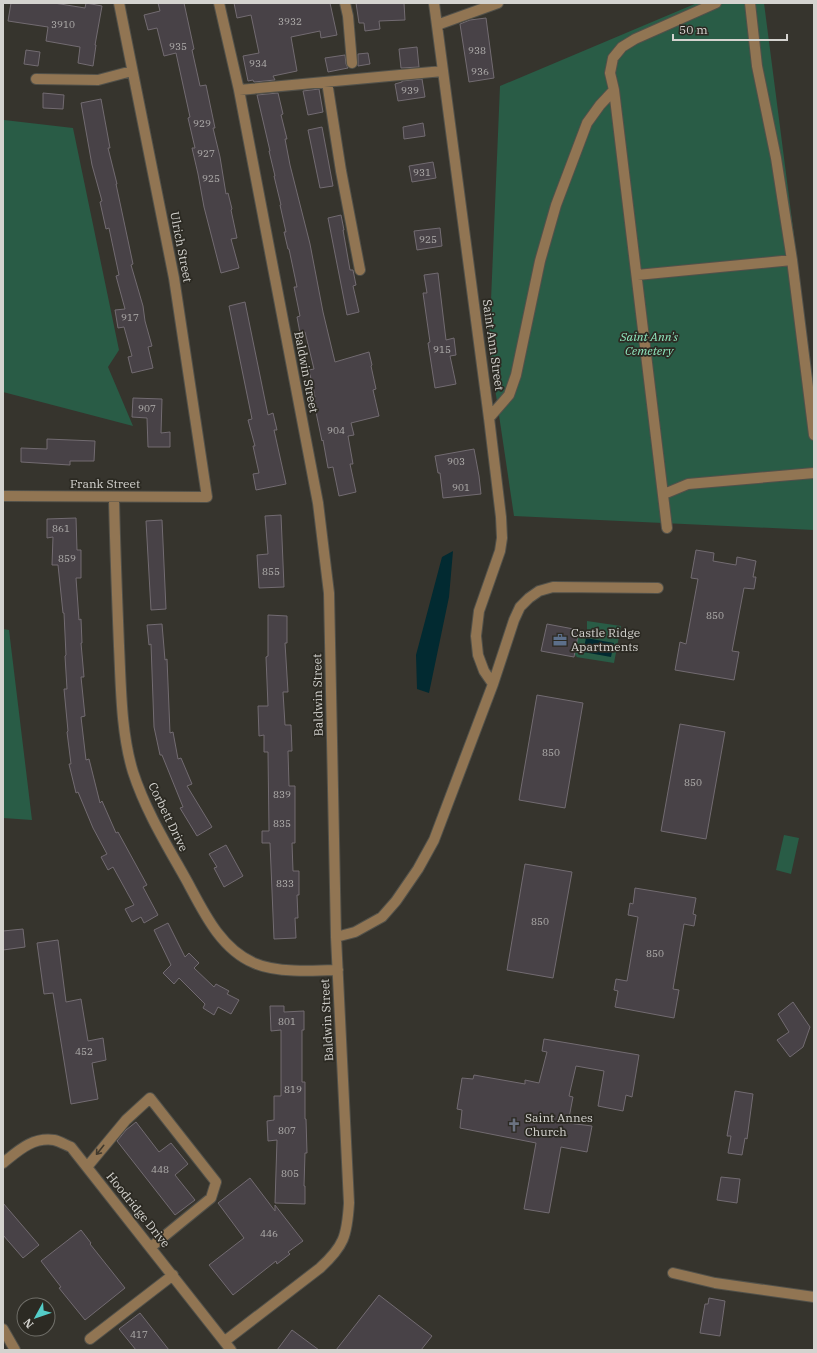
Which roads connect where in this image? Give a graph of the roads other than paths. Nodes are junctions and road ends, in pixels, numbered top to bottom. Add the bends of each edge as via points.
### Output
1 (119, 3) edge
2 (219, 3) edge
3 (344, 3) edge
4 (434, 3) edge
5 (498, 3) edge
6 (716, 3) edge
7 (750, 3) edge
8 (437, 25) junction
9 (352, 63) dead end
10 (132, 71) junction
11 (443, 71) junction
12 (36, 79) dead end
13 (327, 82) junction
14 (239, 90) junction
15 (614, 90) junction
16 (792, 260) junction
17 (360, 270) dead end
18 (637, 275) junction
19 (489, 418) junction
20 (814, 435) edge
21 (814, 473) edge
22 (664, 494) junction
23 (3, 496) edge
24 (207, 497) joint
25 (114, 498) junction
26 (667, 528) dead end
27 (658, 588) dead end
28 (493, 684) junction
29 (336, 937) junction
30 (338, 970) junction
31 (3, 1163) edge
32 (87, 1167) junction
33 (151, 1247) junction
34 (673, 1273) dead end
35 (173, 1275) junction
36 (814, 1297) edge
37 (3, 1329) edge
38 (90, 1339) dead end
39 (225, 1341) junction
40 (15, 1350) edge
41 (231, 1350) edge

1 - 10 street, Ulrich Street
2 - 14 street, Baldwin Street
3 - 9 street via 348,16
4 - 8 street, Saint Ann Street
5 - 8 street
6 - 15 street via 622,47 613,58 610,73
7 - 16 street via 757,66 776,158
8 - 11 street, Saint Ann Street
10 - 12 street via 98,80
10 - 24 street, Ulrich Street via 174,278
11 - 13 street
11 - 19 street, Saint Ann Street
13 - 14 street
13 - 17 street
14 - 29 street, Baldwin Street via 318,503 329,593
15 - 18 street
15 - 19 street via 587,123 556,205 540,260 516,375 508,395
16 - 18 street
16 - 20 street
18 - 22 street
19 - 28 street, Saint Ann Street via 502,538 479,611 476,636 478,655 484,671
21 - 22 street via 688,484
22 - 26 street
23 - 25 street, Frank Street
24 - 25 street, Frank Street
25 - 30 street, Corbett Drive via 120,680 126,739 133,771 145,805 197,901 220,937 236,954 255,964 278,969
27 - 28 street via 572,586 539,591 520,607
28 - 29 street via 434,840 418,868 382,917 355,932
29 - 30 street, Baldwin Street
30 - 39 street, Baldwin Street via 349,1203 344,1239 334,1255 320,1268
31 - 32 street, Hoodridge Drive via 23,1147 39,1140 55,1140 71,1147
32 - 33 street, Hoodridge Drive
33 -> 32 street via 211,1198 216,1182 150,1098 114,1133
33 - 35 street, Hoodridge Drive
34 - 36 street via 715,1283
35 - 38 street
35 - 39 street, Hoodridge Drive
37 - 40 street
39 - 41 street, Hoodridge Drive

